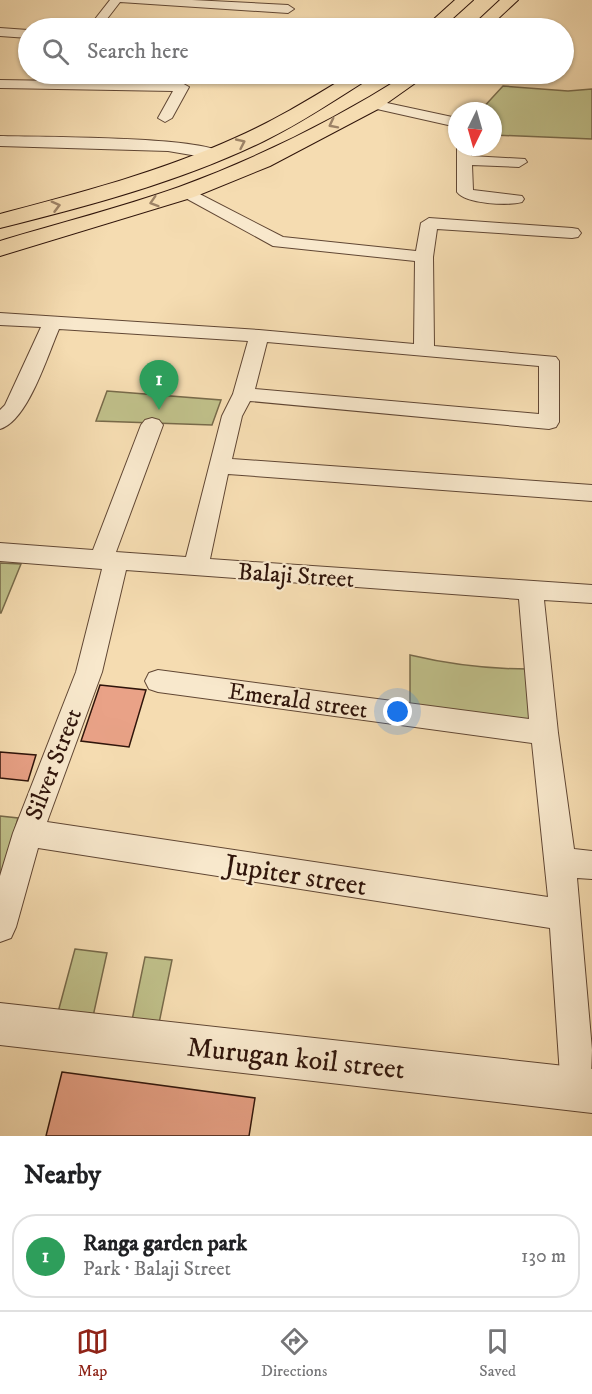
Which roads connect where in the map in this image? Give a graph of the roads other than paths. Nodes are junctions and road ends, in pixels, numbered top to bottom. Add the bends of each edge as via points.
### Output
1 (116, 0) edge
2 (125, 0) edge
3 (465, 0) edge
4 (510, 0) edge
5 (288, 9) dead end
6 (102, 18) edge
7 (444, 18) edge
8 (489, 18) edge
9 (0, 32) edge
10 (18, 33) edge
11 (0, 84) edge
12 (347, 84) edge
13 (404, 84) edge
14 (373, 104) junction
15 (165, 118) dead end
16 (448, 120) edge
17 (0, 141) edge
18 (215, 154) junction
19 (463, 156) edge
20 (482, 156) edge
21 (519, 162) dead end
22 (186, 192) junction
23 (516, 199) dead end
24 (0, 221) edge
25 (572, 233) dead end
26 (0, 249) edge
27 (424, 256) junction
28 (0, 319) edge
29 (52, 322) junction
30 (259, 336) junction
31 (424, 351) junction
32 (243, 394) junction
33 (0, 422) edge
34 (152, 425) dead end
35 (219, 466) junction
36 (592, 493) edge
37 (0, 552) edge
38 (108, 560) junction
39 (196, 567) junction
40 (531, 591) junction
41 (592, 594) edge
42 (158, 681) dead end
43 (544, 734) junction
44 (27, 833) junction
45 (561, 862) junction
46 (592, 865) edge
47 (565, 915) junction
48 (0, 927) edge
49 (0, 1024) edge
50 (585, 1090) edge

1 - 6 street
2 - 5 street
3 - 7 main road
4 - 8 main road
9 - 10 street
11 - 15 street via 182,87
18 -> 12 main road
13 - 14 main road
14 - 16 street
14 -> 22 main road via 262,161
17 - 18 street via 168,146
24 -> 18 main road via 113,190
19 - 23 street via 465,192
20 - 21 street
22 -> 26 main road
22 - 27 street via 279,242
25 - 27 street via 429,224
27 - 31 street
28 - 29 street
29 - 30 street
29 - 33 street via 14,408
30 - 31 street
30 - 32 street
31 - 32 street via 549,361 549,422
32 - 35 street via 231,416
34 - 38 street, Silver Street
35 - 36 street
35 - 39 street
37 - 38 street, Balaji Street
38 - 39 street, Balaji Street
38 - 44 street, Silver Street via 89,672
39 - 40 street, Balaji Street
40 - 41 street, Balaji Street
40 - 43 street
42 - 43 street, Emerald street
43 - 45 street
44 - 47 street, Jupiter street
44 - 48 street, Silver Street
45 - 46 street
45 - 47 street
47 - 50 street
49 - 50 street, Murugan koil street

